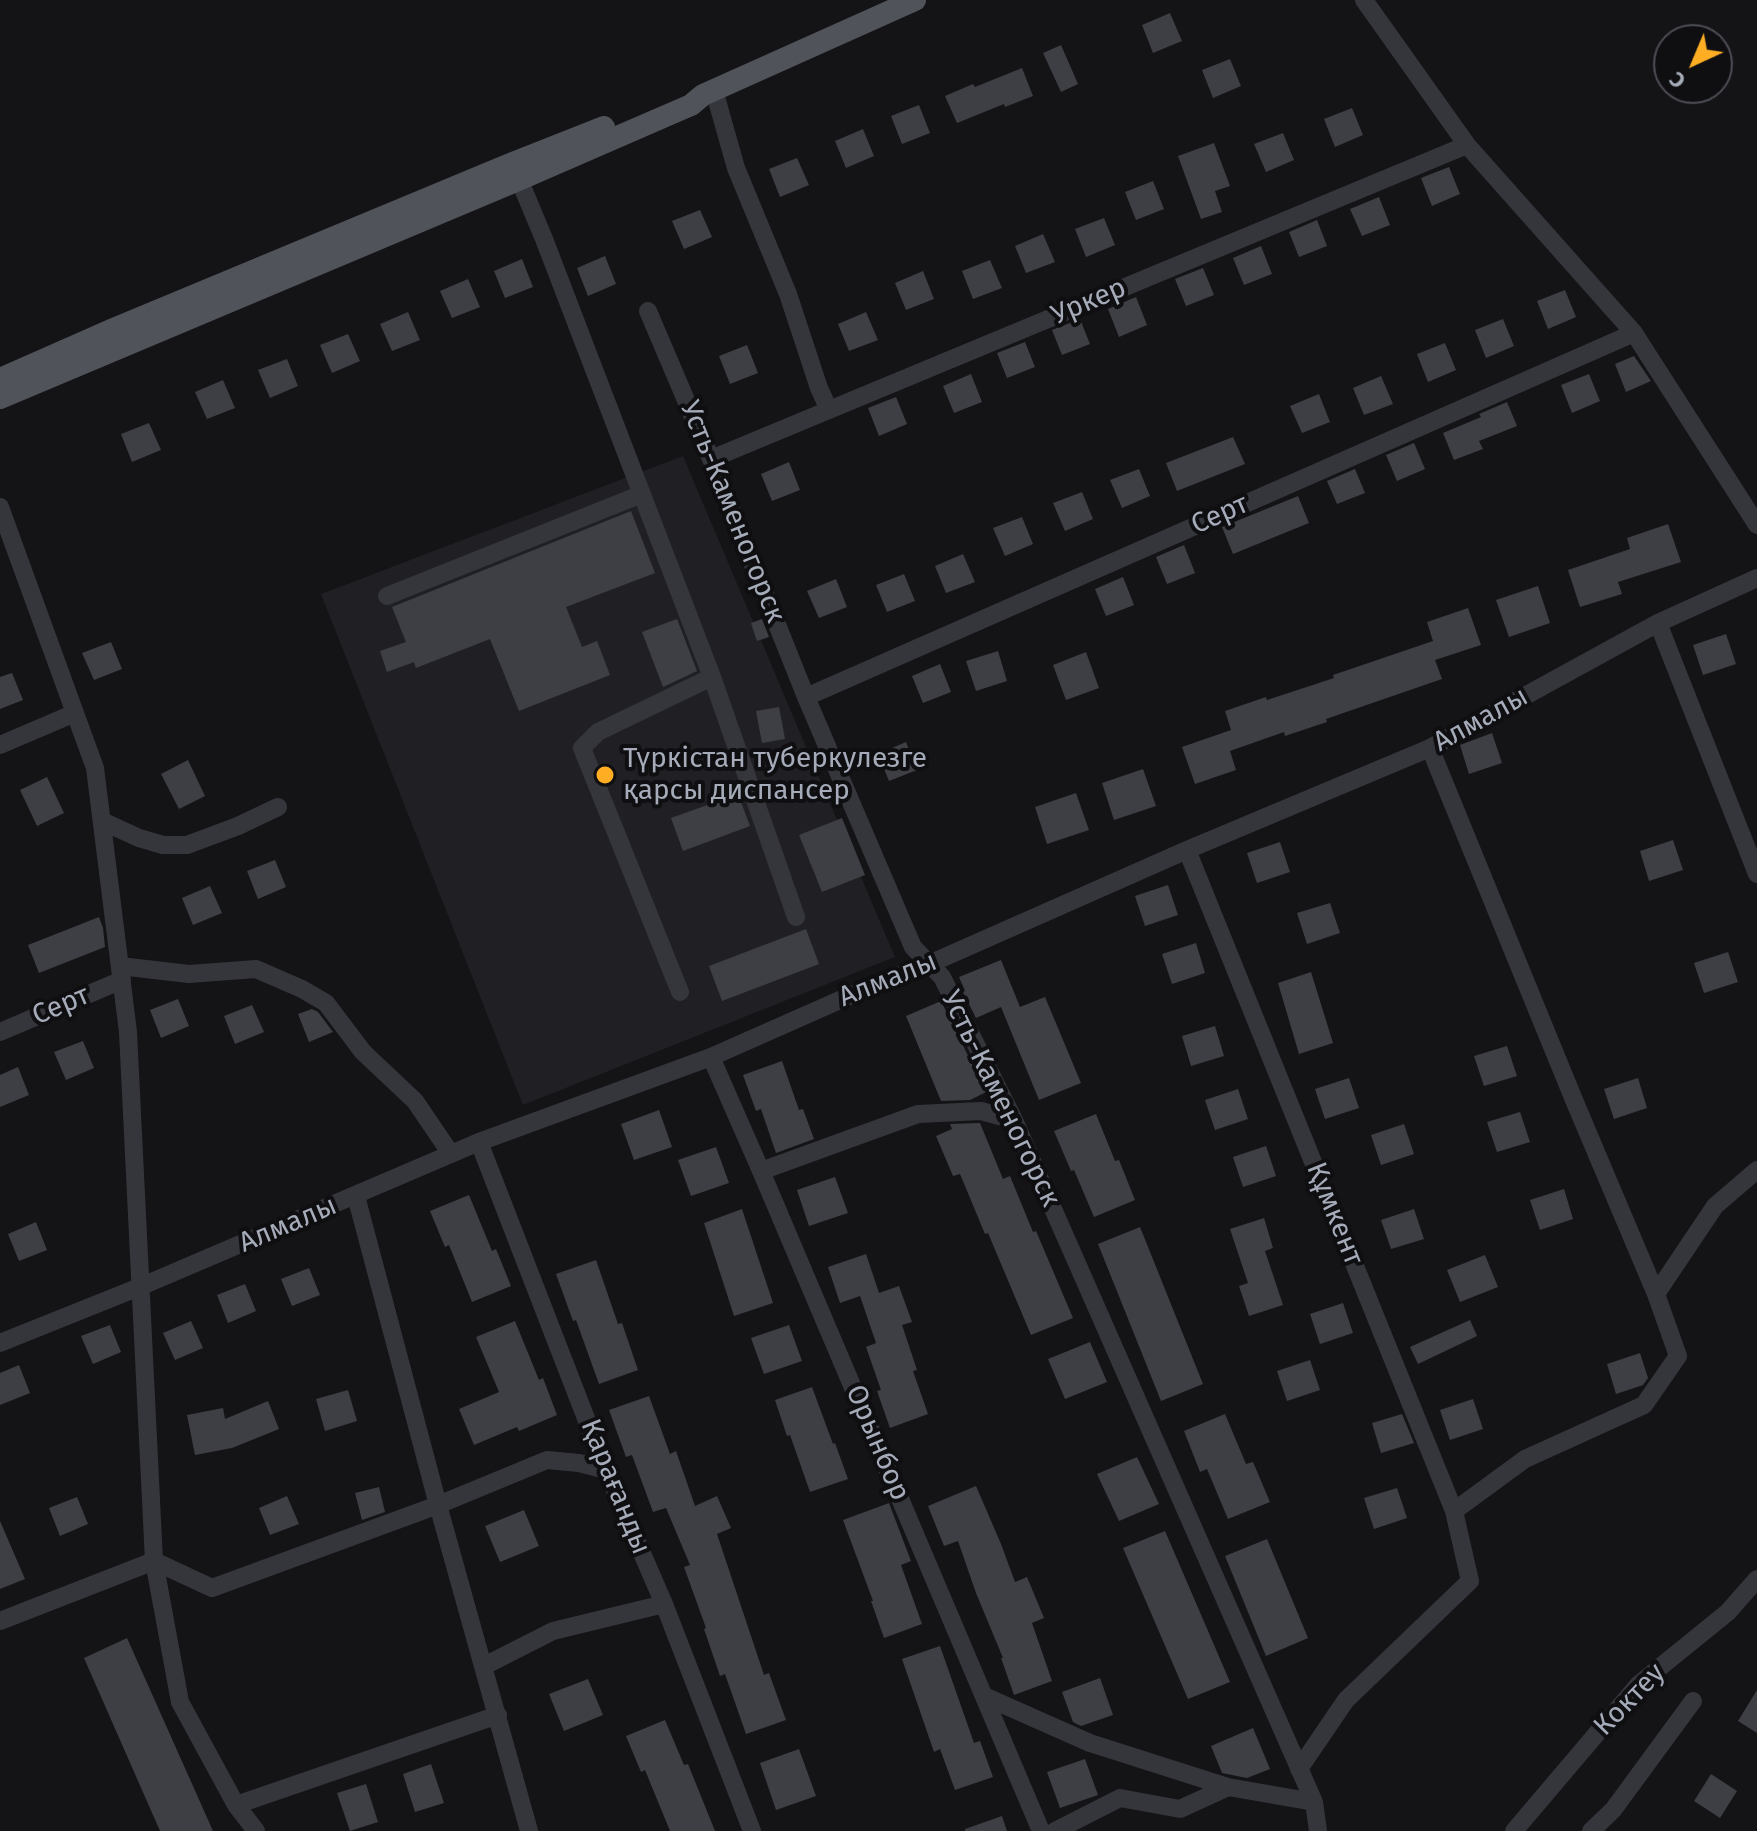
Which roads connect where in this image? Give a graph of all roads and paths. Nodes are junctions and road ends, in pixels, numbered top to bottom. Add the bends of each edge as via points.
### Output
1 (915, 0) edge
2 (1364, 0) edge
3 (709, 93) junction
4 (1467, 145) junction
5 (518, 180) junction
6 (648, 311) dead end
7 (1634, 333) junction
8 (114, 340) junction
9 (0, 379) edge
10 (0, 398) edge
11 (829, 410) junction
12 (711, 459) junction
13 (642, 494) junction
14 (0, 507) edge
15 (1757, 525) edge
16 (1757, 578) edge
17 (387, 596) dead end
18 (1658, 623) junction
19 (712, 677) junction
20 (806, 697) junction
21 (75, 713) junction
22 (0, 745) edge
23 (1430, 748) junction
24 (278, 807) dead end
25 (102, 821) junction
26 (1187, 850) junction
27 (1757, 874) edge
28 (796, 917) dead end
29 (929, 964) junction
30 (121, 973) junction
31 (680, 992) dead end
32 (0, 1032) edge
33 (711, 1057) junction
34 (1014, 1120) junction
35 (479, 1142) junction
36 (451, 1154) junction
37 (1757, 1170) edge
38 (761, 1171) junction
39 (356, 1196) junction
40 (142, 1286) junction
41 (1656, 1294) junction
42 (0, 1343) edge
43 (606, 1470) junction
44 (438, 1505) junction
45 (1454, 1511) junction
46 (154, 1561) junction
47 (1757, 1579) edge
48 (664, 1604) junction
49 (0, 1621) edge
50 (484, 1666) junction
51 (984, 1696) junction
52 (1693, 1701) dead end
53 (498, 1715) junction
54 (1299, 1769) junction
55 (1228, 1787) junction
56 (1314, 1802) junction
57 (236, 1805) junction
58 (256, 1831) edge
59 (529, 1831) edge
60 (752, 1831) edge
61 (1041, 1831) edge
62 (1055, 1831) edge
63 (1318, 1831) edge
64 (1514, 1831) edge
65 (1591, 1831) edge

1 - 3 main road
2 - 4 street
3 - 5 main road
3 - 8 main road via 689,94 522,160
3 - 11 street
4 - 7 street
4 - 11 street, Уркер
5 - 8 main road
5 - 13 street
6 - 12 street, Усть-Каменогорск
7 - 15 street
7 - 20 street, Серт
8 - 9 main road
8 - 10 main road
11 - 12 street, Уркер
12 - 20 street, Усть-Каменогорск
13 - 17 street
13 - 19 street
14 - 21 street
16 - 18 street, Алмалы
18 - 23 street, Алмалы
18 - 27 street
19 - 28 street
19 - 31 street via 598,732 582,748
20 - 29 street, Усть-Каменогорск via 913,947
21 - 22 street
21 - 25 street via 95,768
23 - 26 street, Алмалы
23 - 41 street
24 - 25 street via 187,845 163,845
25 - 30 street
26 - 29 street, Алмалы
26 - 45 street, Құмкент
29 - 33 street, Алмалы
29 - 34 street, Усть-Каменогорск via 942,977
30 - 32 street, Серт
30 - 36 street via 256,969 302,989 326,1003 363,1052 415,1101
30 - 40 street
33 - 35 street, Алмалы
33 - 38 street, Орынбор
34 - 38 street via 981,1111 918,1114
34 - 54 street, Усть-Каменогорск
35 - 36 street, Алмалы
35 - 43 street, Қарағанды
36 - 39 street, Алмалы
37 - 41 street via 1715,1206
38 - 51 street, Орынбор
39 - 40 street, Алмалы
39 - 44 street
40 - 42 street, Алмалы
40 - 46 street
41 - 45 street via 1678,1356 1644,1405 1525,1459
43 - 44 street via 547,1460
43 - 48 street, Қарағанды
44 - 46 street via 212,1588
44 - 50 street
45 - 54 street, Құмкент via 1470,1581 1346,1700
46 - 49 street
46 - 57 street via 180,1702
47 - 64 street, Коктеу via 1728,1612 1638,1685
48 - 50 street via 553,1631
48 - 60 street, Қарағанды
50 - 53 street
51 - 55 street via 1090,1743
51 - 61 street, Орынбор
52 - 65 street via 1613,1810
53 - 57 street
53 - 59 street
54 - 56 street, Усть-Каменогорск
55 - 56 street
55 - 62 street via 1180,1809 1120,1798
56 - 63 street, Усть-Каменогорск
57 - 58 street

